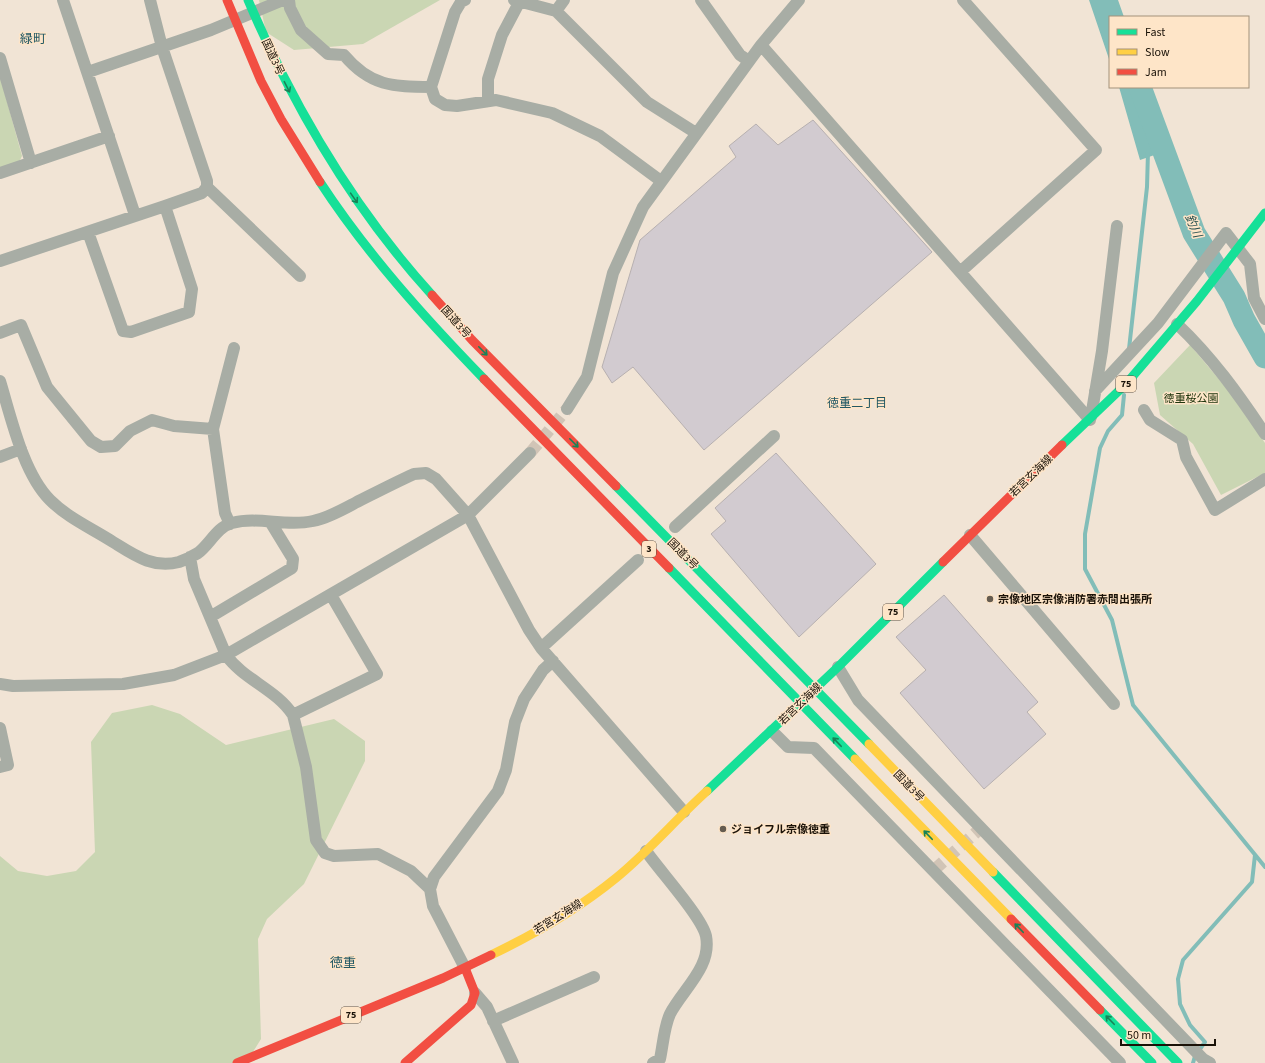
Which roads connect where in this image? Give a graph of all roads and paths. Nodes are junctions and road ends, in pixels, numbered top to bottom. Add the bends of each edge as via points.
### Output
1 (63, 0) edge
2 (150, 0) edge
3 (227, 0) edge
4 (248, 0) edge
5 (284, 0) edge
6 (465, 0) edge
7 (564, 0) edge
8 (701, 0) edge
9 (799, 0) edge
10 (963, 0) edge
11 (517, 1) edge
12 (556, 12) junction
13 (761, 45) junction
14 (162, 47) junction
15 (0, 58) edge
16 (749, 61) junction
17 (88, 72) junction
18 (431, 87) junction
19 (488, 101) junction
20 (696, 133) junction
21 (109, 136) junction
22 (31, 163) junction
23 (0, 174) edge
24 (661, 181) junction
25 (207, 187) junction
26 (165, 206) junction
27 (1265, 213) edge
28 (135, 215) junction
29 (1117, 226) dead end
30 (88, 232) junction
31 (1235, 251) junction
32 (0, 261) edge
33 (960, 272) junction
34 (300, 276) dead end
35 (1265, 319) edge
36 (1177, 324) junction
37 (0, 333) edge
38 (234, 348) dead end
39 (0, 381) edge
40 (1095, 391) junction
41 (567, 409) tunnel mouth
42 (1144, 410) dead end
43 (1090, 420) junction
44 (213, 429) junction
45 (1265, 434) edge
46 (774, 436) dead end
47 (21, 449) junction
48 (530, 453) tunnel mouth
49 (0, 456) edge
50 (1265, 480) edge
51 (468, 515) junction
52 (271, 523) junction
53 (230, 524) junction
54 (675, 526) dead end
55 (970, 535) junction
56 (190, 557) junction
57 (638, 560) dead end
58 (331, 595) junction
59 (210, 617) junction
60 (541, 648) junction
61 (226, 655) junction
62 (553, 661) junction
63 (838, 667) junction
64 (0, 684) edge
65 (816, 688) junction
66 (800, 704) junction
67 (1114, 704) dead end
68 (293, 715) junction
69 (0, 728) edge
70 (772, 731) junction
71 (0, 767) edge
72 (684, 812) junction
73 (646, 851) junction
74 (430, 889) junction
75 (465, 968) junction
76 (594, 977) dead end
77 (475, 993) junction
78 (494, 1021) junction
79 (237, 1063) edge
80 (405, 1063) edge
81 (513, 1063) edge
82 (653, 1063) edge
83 (1120, 1063) edge
84 (1152, 1063) edge
85 (1178, 1063) edge
86 (1210, 1063) edge

1 - 17 street
2 - 14 street
3 - 66 main road, 国道3号 / 3 via 261,80 307,164 370,253 436,329
4 -> 65 main road, 国道3号 / 3 via 277,67 314,135 353,197 400,259 472,340
5 - 14 street
5 - 18 street via 301,30 328,54 344,55 356,69 380,82 400,87
6 - 18 street via 455,12
7 - 12 street
8 - 16 street via 740,55
9 - 13 street
10 - 33 street via 1096,150
11 - 12 street
11 - 19 street via 502,35 488,79
12 - 20 street via 647,102
13 - 16 street
13 - 33 street
14 - 17 street
14 - 25 street
15 - 22 street
16 - 20 street
17 - 21 street
18 - 19 street via 435,99 445,106
19 - 24 street via 496,100 552,113 600,136
20 - 24 street
21 - 22 street
21 - 28 street
22 - 23 street
24 - 41 street via 643,207 613,274 587,377
25 - 26 street via 202,193
25 - 34 street
26 - 28 street
26 - 30 street via 192,289 189,312 131,332 123,331
27 - 31 main road, 若宮玄海線 / 75
28 - 30 street
29 - 40 street
30 - 32 street
31 - 35 street via 1250,264 1254,298
31 - 36 main road, 若宮玄海線 / 75
31 - 40 street via 1226,233 1152,330
33 - 43 street
36 - 43 main road, 若宮玄海線 / 75 via 1151,356
36 - 45 street via 1193,339 1232,387
37 - 44 street via 21,325 47,387 91,441 101,447 115,446 130,431 152,420 174,426
38 - 44 street
39 - 47 street
40 - 43 street
42 - 50 street via 1150,420 1182,440 1186,457 1215,510
43 - 55 main road, 若宮玄海線 / 75
44 - 53 street via 225,512
46 - 54 street
47 - 49 street
47 - 56 street via 46,495 69,516 136,557 150,562 162,565
48 - 51 street
51 - 52 street via 436,479 426,473 414,474 334,514 314,521
51 - 58 street
51 - 60 street
52 - 53 street via 245,520
52 - 59 street via 293,559 292,568
53 - 56 street via 222,528 199,552
55 - 63 main road, 若宮玄海線 / 75
55 - 67 street
56 - 59 street via 194,579
57 - 60 street
58 - 61 street
58 - 68 street via 377,674
59 - 61 street
60 - 62 street
61 - 64 street via 174,675 122,684
61 - 68 street via 234,665 285,703
62 - 72 street
62 - 74 street via 543,670 524,699 515,722 506,770 498,791 434,877
63 - 65 main road, 若宮玄海線 / 75
63 - 86 street via 858,700 1203,1059
65 - 66 main road, 若宮玄海線 / 75
65 - 85 main road, 国道3号 / 3
66 - 70 main road, 若宮玄海線 / 75
84 -> 66 main road, 国道3号 / 3
68 - 74 street via 306,767 316,840 325,853 334,856 378,854 411,872
69 - 71 street via 8,765
70 - 72 main road, 若宮玄海線 / 75
70 - 83 street via 788,747 814,748
72 - 73 main road, 若宮玄海線 / 75
73 - 75 main road, 若宮玄海線 / 75 via 616,878 575,908 523,940
73 - 82 street via 693,912 706,935 707,954 670,1015 660,1059
74 - 75 street via 433,906
75 - 77 main road
75 - 79 main road, 若宮玄海線 / 75
76 - 78 street
77 - 78 street via 487,1007
77 - 80 main road via 471,1005
78 - 81 street

